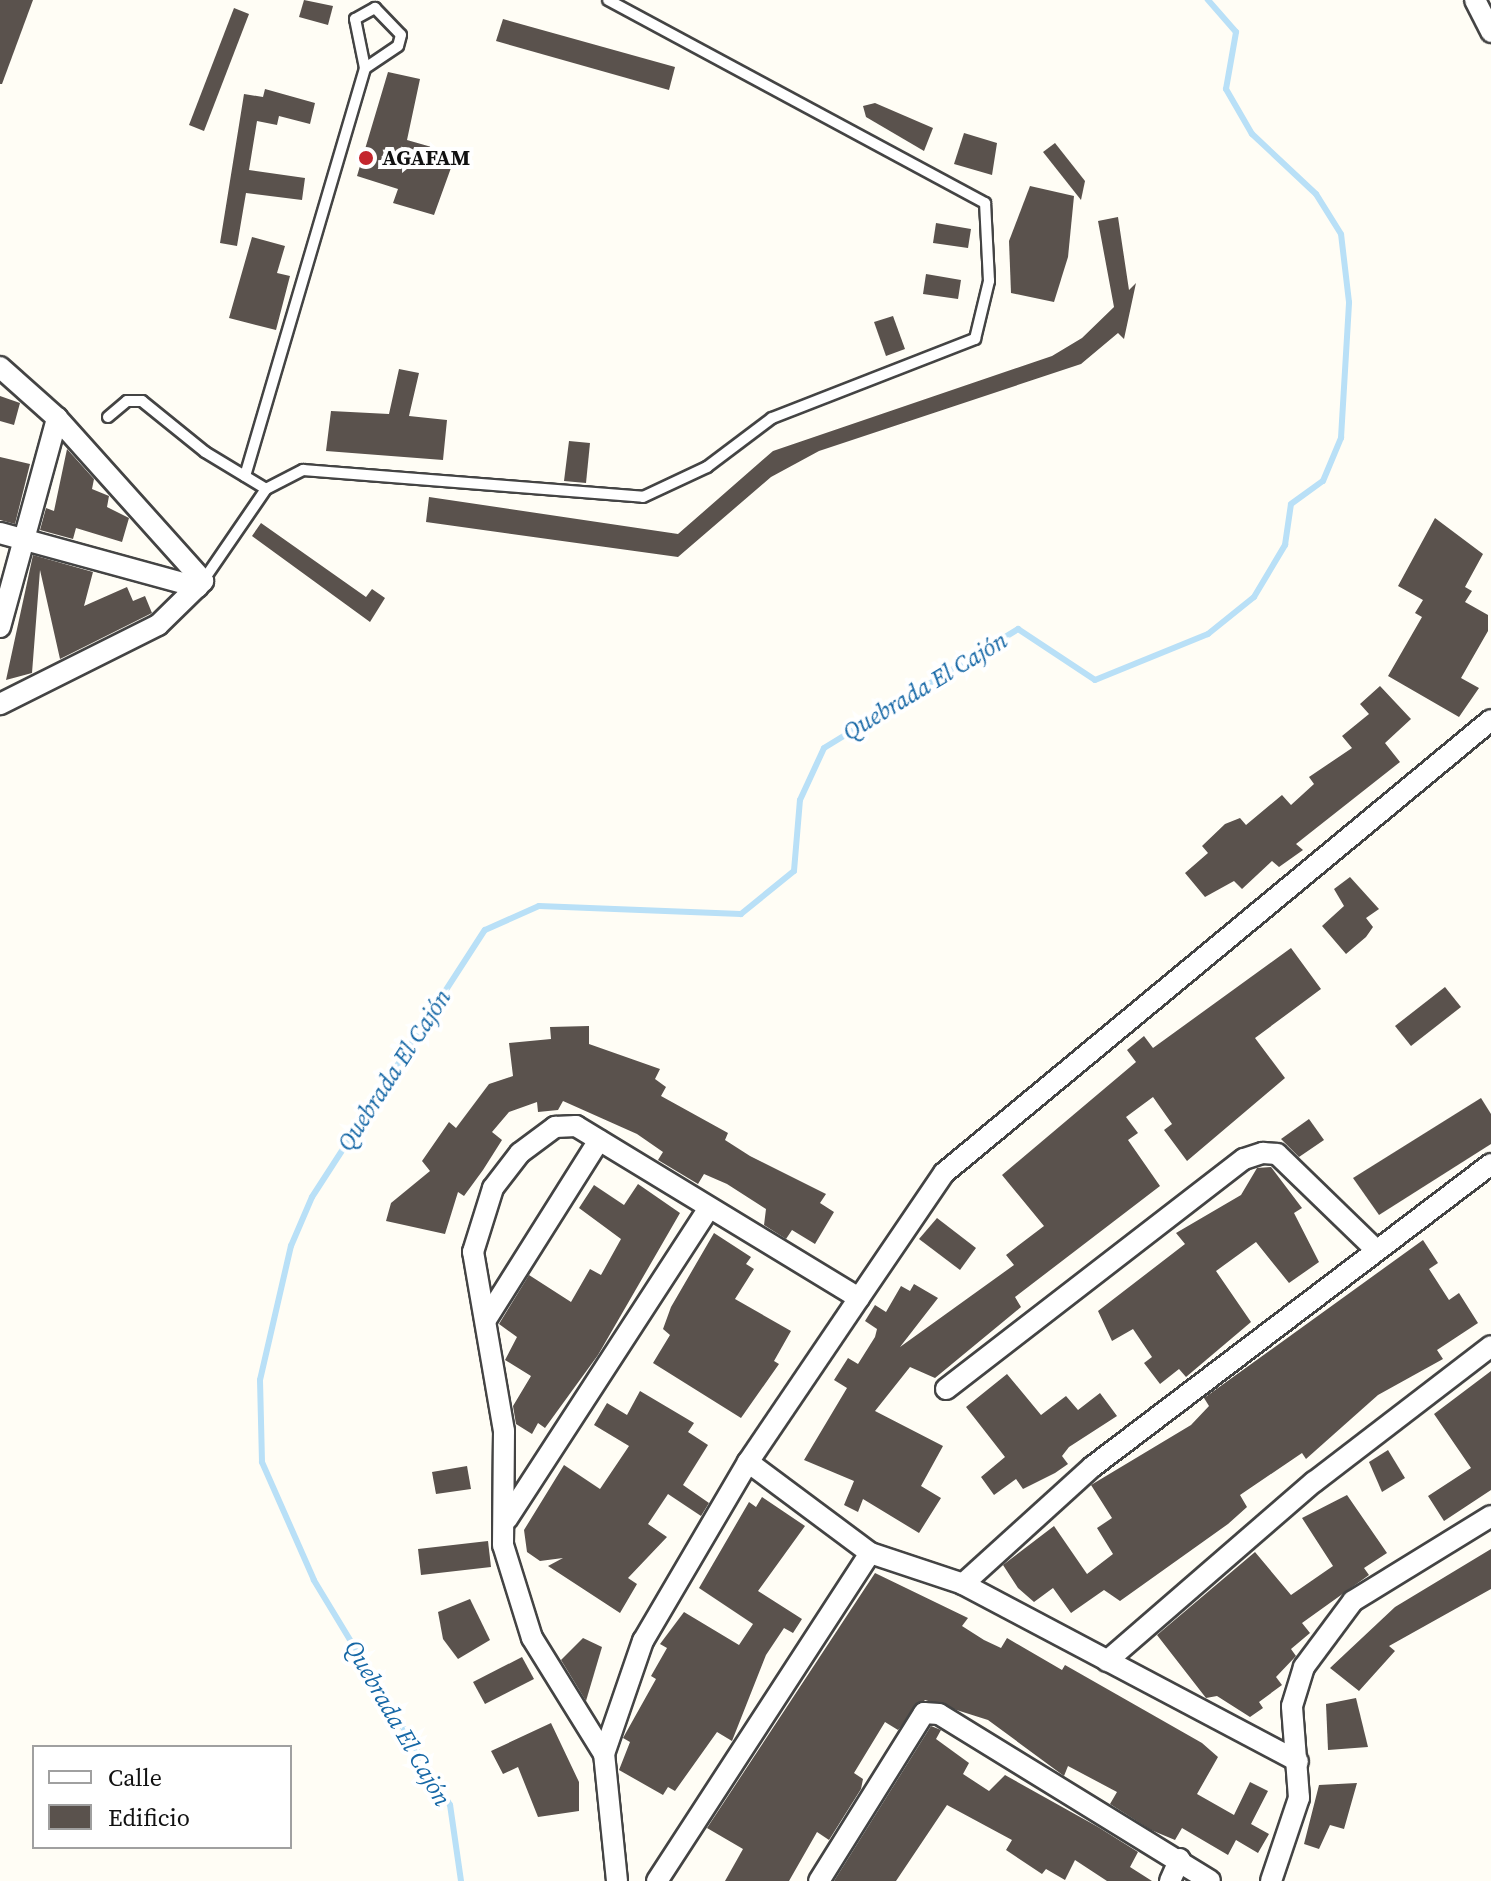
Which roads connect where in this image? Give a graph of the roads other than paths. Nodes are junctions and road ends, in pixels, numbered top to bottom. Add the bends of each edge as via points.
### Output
1 (608, 0) edge
2 (1475, 0) edge
3 (1491, 32) edge
4 (365, 68) junction
5 (0, 367) edge
6 (108, 417) dead end
7 (57, 418) junction
8 (245, 476) junction
9 (266, 489) junction
10 (10, 536) edge
11 (201, 584) junction
12 (0, 627) edge
13 (0, 704) edge
14 (1491, 720) edge
15 (599, 1140) junction
16 (1491, 1164) edge
17 (708, 1210) junction
18 (1374, 1248) junction
19 (859, 1298) junction
20 (487, 1318) junction
21 (1491, 1346) edge
22 (946, 1389) dead end
23 (748, 1462) junction
24 (1491, 1516) edge
25 (507, 1519) junction
26 (870, 1553) junction
27 (963, 1584) junction
28 (1107, 1661) junction
29 (604, 1754) junction
30 (1298, 1761) junction
31 (1180, 1859) junction
32 (617, 1881) edge
33 (657, 1881) edge
34 (819, 1881) edge
35 (1170, 1881) edge
36 (1210, 1881) edge
37 (1271, 1881) edge

1 - 9 lane via 985,203 989,281 975,339 772,418 707,467 643,497 303,470
2 - 3 street
4 - 4 lane via 355,19 375,8 401,35 398,46
4 - 8 lane
5 - 7 street
6 - 8 lane via 127,401 142,401
7 - 10 street
7 - 11 street
8 - 9 lane
9 - 11 lane
10 - 11 street
10 - 12 street
11 - 13 street via 158,625
14 - 19 street via 944,1173
15 - 17 street
15 - 20 street
15 - 20 street via 576,1126 555,1127 520,1153 493,1188 473,1252
16 - 18 street
17 - 19 street
17 - 25 street
18 - 22 street via 1277,1154 1244,1159
18 - 27 street via 1092,1467
19 - 23 street
20 - 25 street via 504,1431
21 - 28 street via 1303,1491
23 - 26 street
23 - 29 street via 643,1641
24 - 30 street via 1353,1601 1329,1628 1304,1667 1292,1706
25 - 29 street via 507,1565 532,1638
26 - 27 street
26 - 33 street
27 - 28 street
28 - 30 street
29 - 32 street
30 - 37 street via 1299,1798
31 - 34 street via 939,1714 924,1713
31 - 35 street
31 - 36 street

